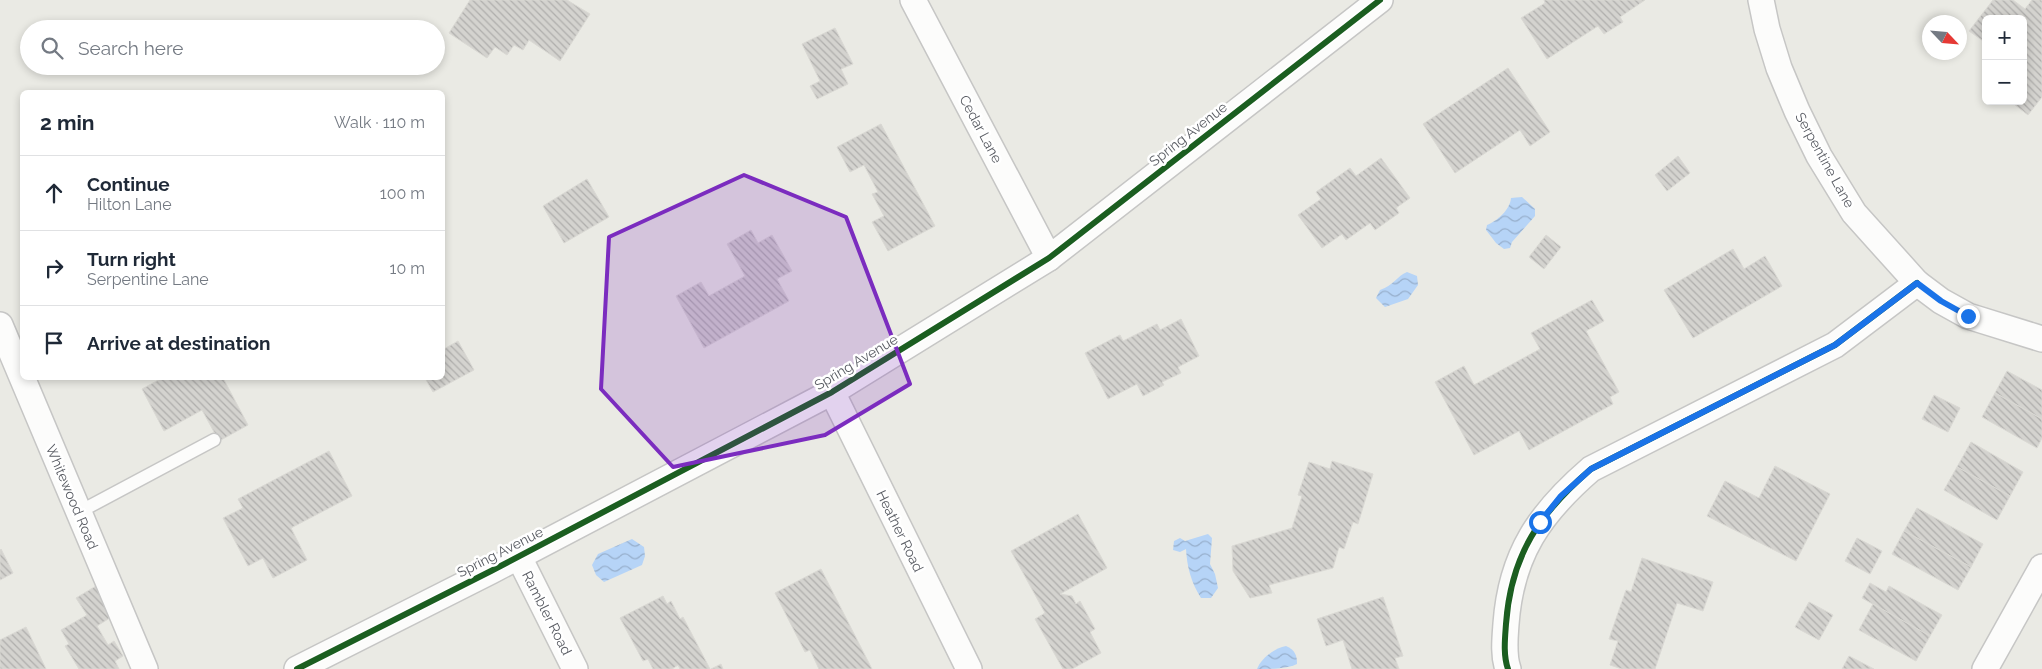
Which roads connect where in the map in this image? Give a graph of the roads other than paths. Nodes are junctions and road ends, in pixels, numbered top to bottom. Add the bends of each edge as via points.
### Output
1 (913, 0) edge
2 (1380, 0) edge
3 (1761, 0) edge
4 (1049, 258) junction
5 (1917, 283) junction
6 (0, 325) edge
7 (2042, 339) edge
8 (20, 372) edge
9 (23, 380) edge
10 (832, 392) junction
11 (214, 440) dead end
12 (79, 512) junction
13 (519, 557) junction
14 (2042, 568) edge
15 (145, 669) edge
16 (297, 669) edge
17 (575, 669) edge
18 (969, 669) edge
19 (1508, 669) edge
20 (1985, 669) edge

1 - 4 street, Cedar Lane
2 - 4 street, Spring Avenue
3 - 5 street, Serpentine Lane via 1779,68 1819,156 1854,213
4 - 10 street, Spring Avenue
5 - 7 street, Serpentine Lane via 1968,316
5 - 19 street via 1835,345 1591,469 1561,496 1540,522 1515,571 1507,604 1505,644
6 - 8 street, Whitewood Road
9 - 12 street, Whitewood Road
10 - 13 street, Spring Avenue
10 - 18 street, Heather Road
11 - 12 lane
12 - 15 street, Whitewood Road
13 - 16 street, Spring Avenue
13 - 17 street, Rambler Road
14 - 20 street

